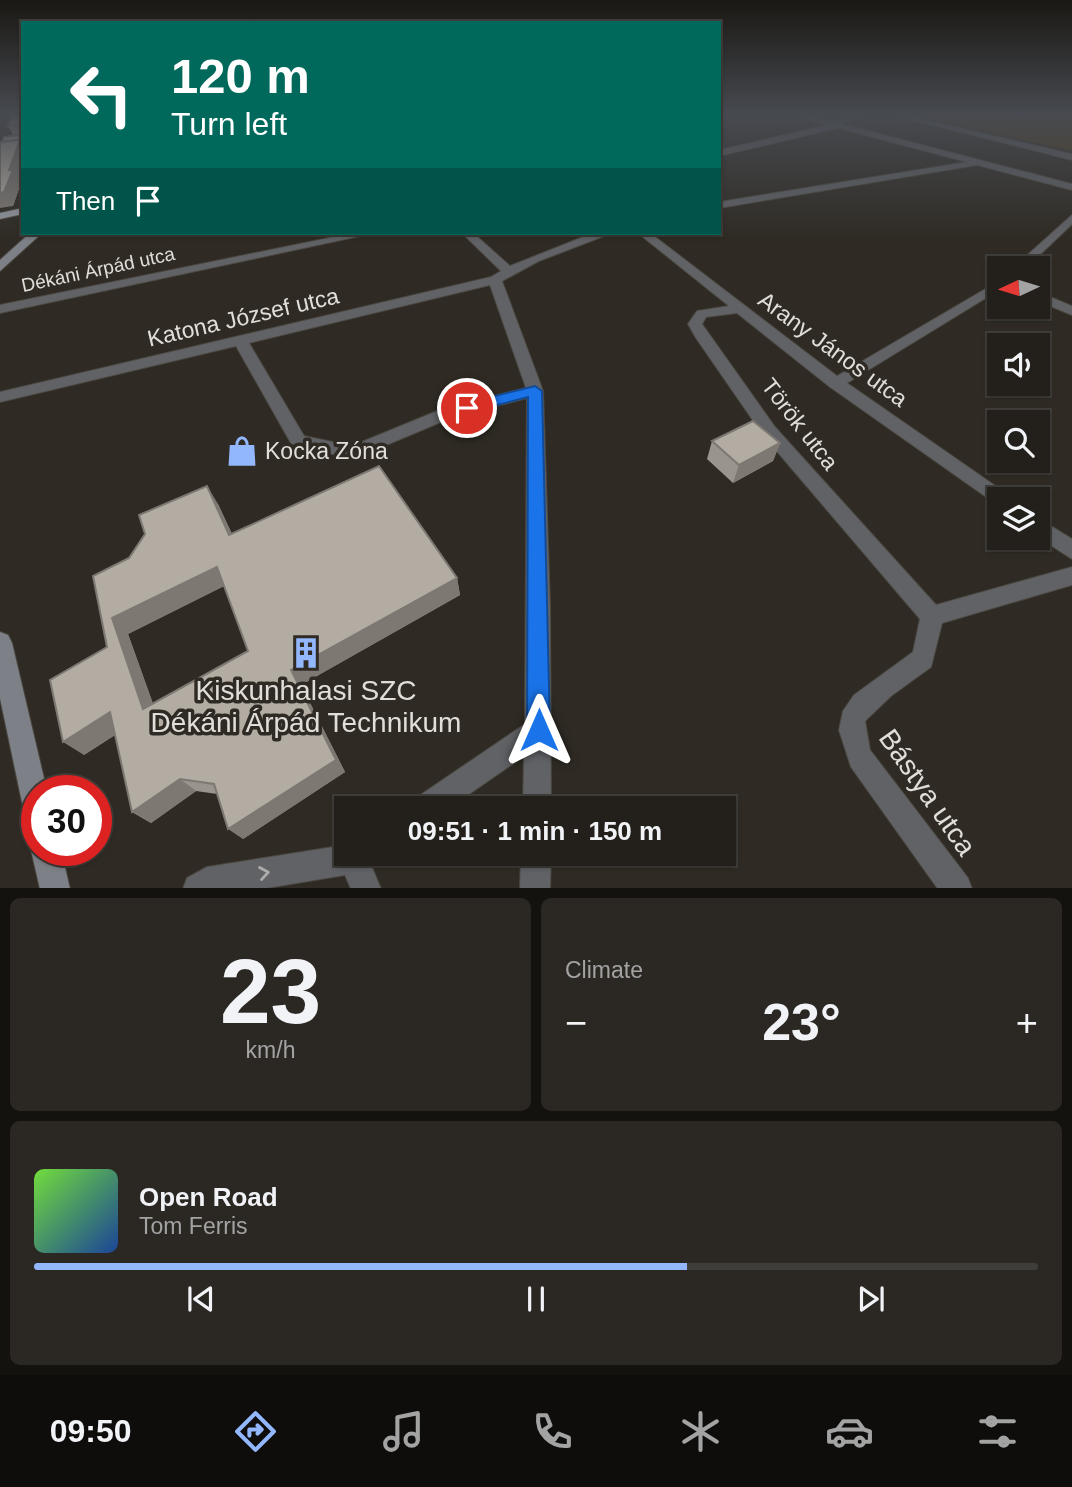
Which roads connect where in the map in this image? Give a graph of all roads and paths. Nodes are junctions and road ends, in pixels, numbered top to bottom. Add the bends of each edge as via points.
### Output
1 (954, 155) edge
2 (986, 155) edge
3 (975, 161) junction
4 (1072, 187) edge
5 (721, 205) edge
6 (21, 211) edge
7 (0, 216) edge
8 (1072, 218) edge
9 (34, 235) edge
10 (358, 235) edge
11 (469, 235) edge
12 (601, 235) edge
13 (644, 235) edge
14 (1032, 256) edge
15 (2, 263) edge
16 (502, 275) junction
17 (987, 292) edge
18 (1050, 301) edge
19 (0, 309) edge
20 (737, 309) junction
21 (1072, 311) edge
22 (241, 341) junction
23 (836, 383) junction
24 (535, 391) junction
25 (0, 397) edge
26 (987, 490) edge
27 (1050, 534) edge
28 (1072, 550) edge
29 (1072, 576) edge
30 (932, 616) junction
31 (0, 643) edge
32 (539, 730) junction
33 (30, 775) edge
34 (443, 796) edge
35 (537, 796) edge
36 (334, 861) edge
37 (50, 866) edge
38 (360, 866) edge
39 (536, 866) edge
40 (55, 888) edge
41 (198, 888) edge
42 (366, 888) edge
43 (535, 888) edge
44 (957, 888) edge

1 - 3 street
2 - 3 street
3 - 4 street
3 - 5 street
6 - 7 main road
8 - 14 street
9 - 15 main road
10 - 19 street, Dékáni Árpád utca
11 - 16 street
12 - 16 street, Katona József utca
13 - 20 street, Arany János utca
16 - 22 street, Katona József utca
16 - 24 street
17 - 23 street
18 - 21 street
20 - 23 street, Arany János utca
20 - 30 street, Török utca via 702,314 695,324 704,341 756,406 769,432
22 - 24 street via 298,441 352,453 448,413
22 - 25 street, Katona József utca
23 - 26 street, Arany János utca
24 - 32 street
27 - 28 street
29 - 30 street
30 - 44 street, Bástya utca via 923,659 857,708 853,737 860,758
31 - 33 main road
32 - 34 street
32 - 35 street
41 -> 36 street via 207,882
37 - 40 main road
38 - 42 street
39 - 43 street

